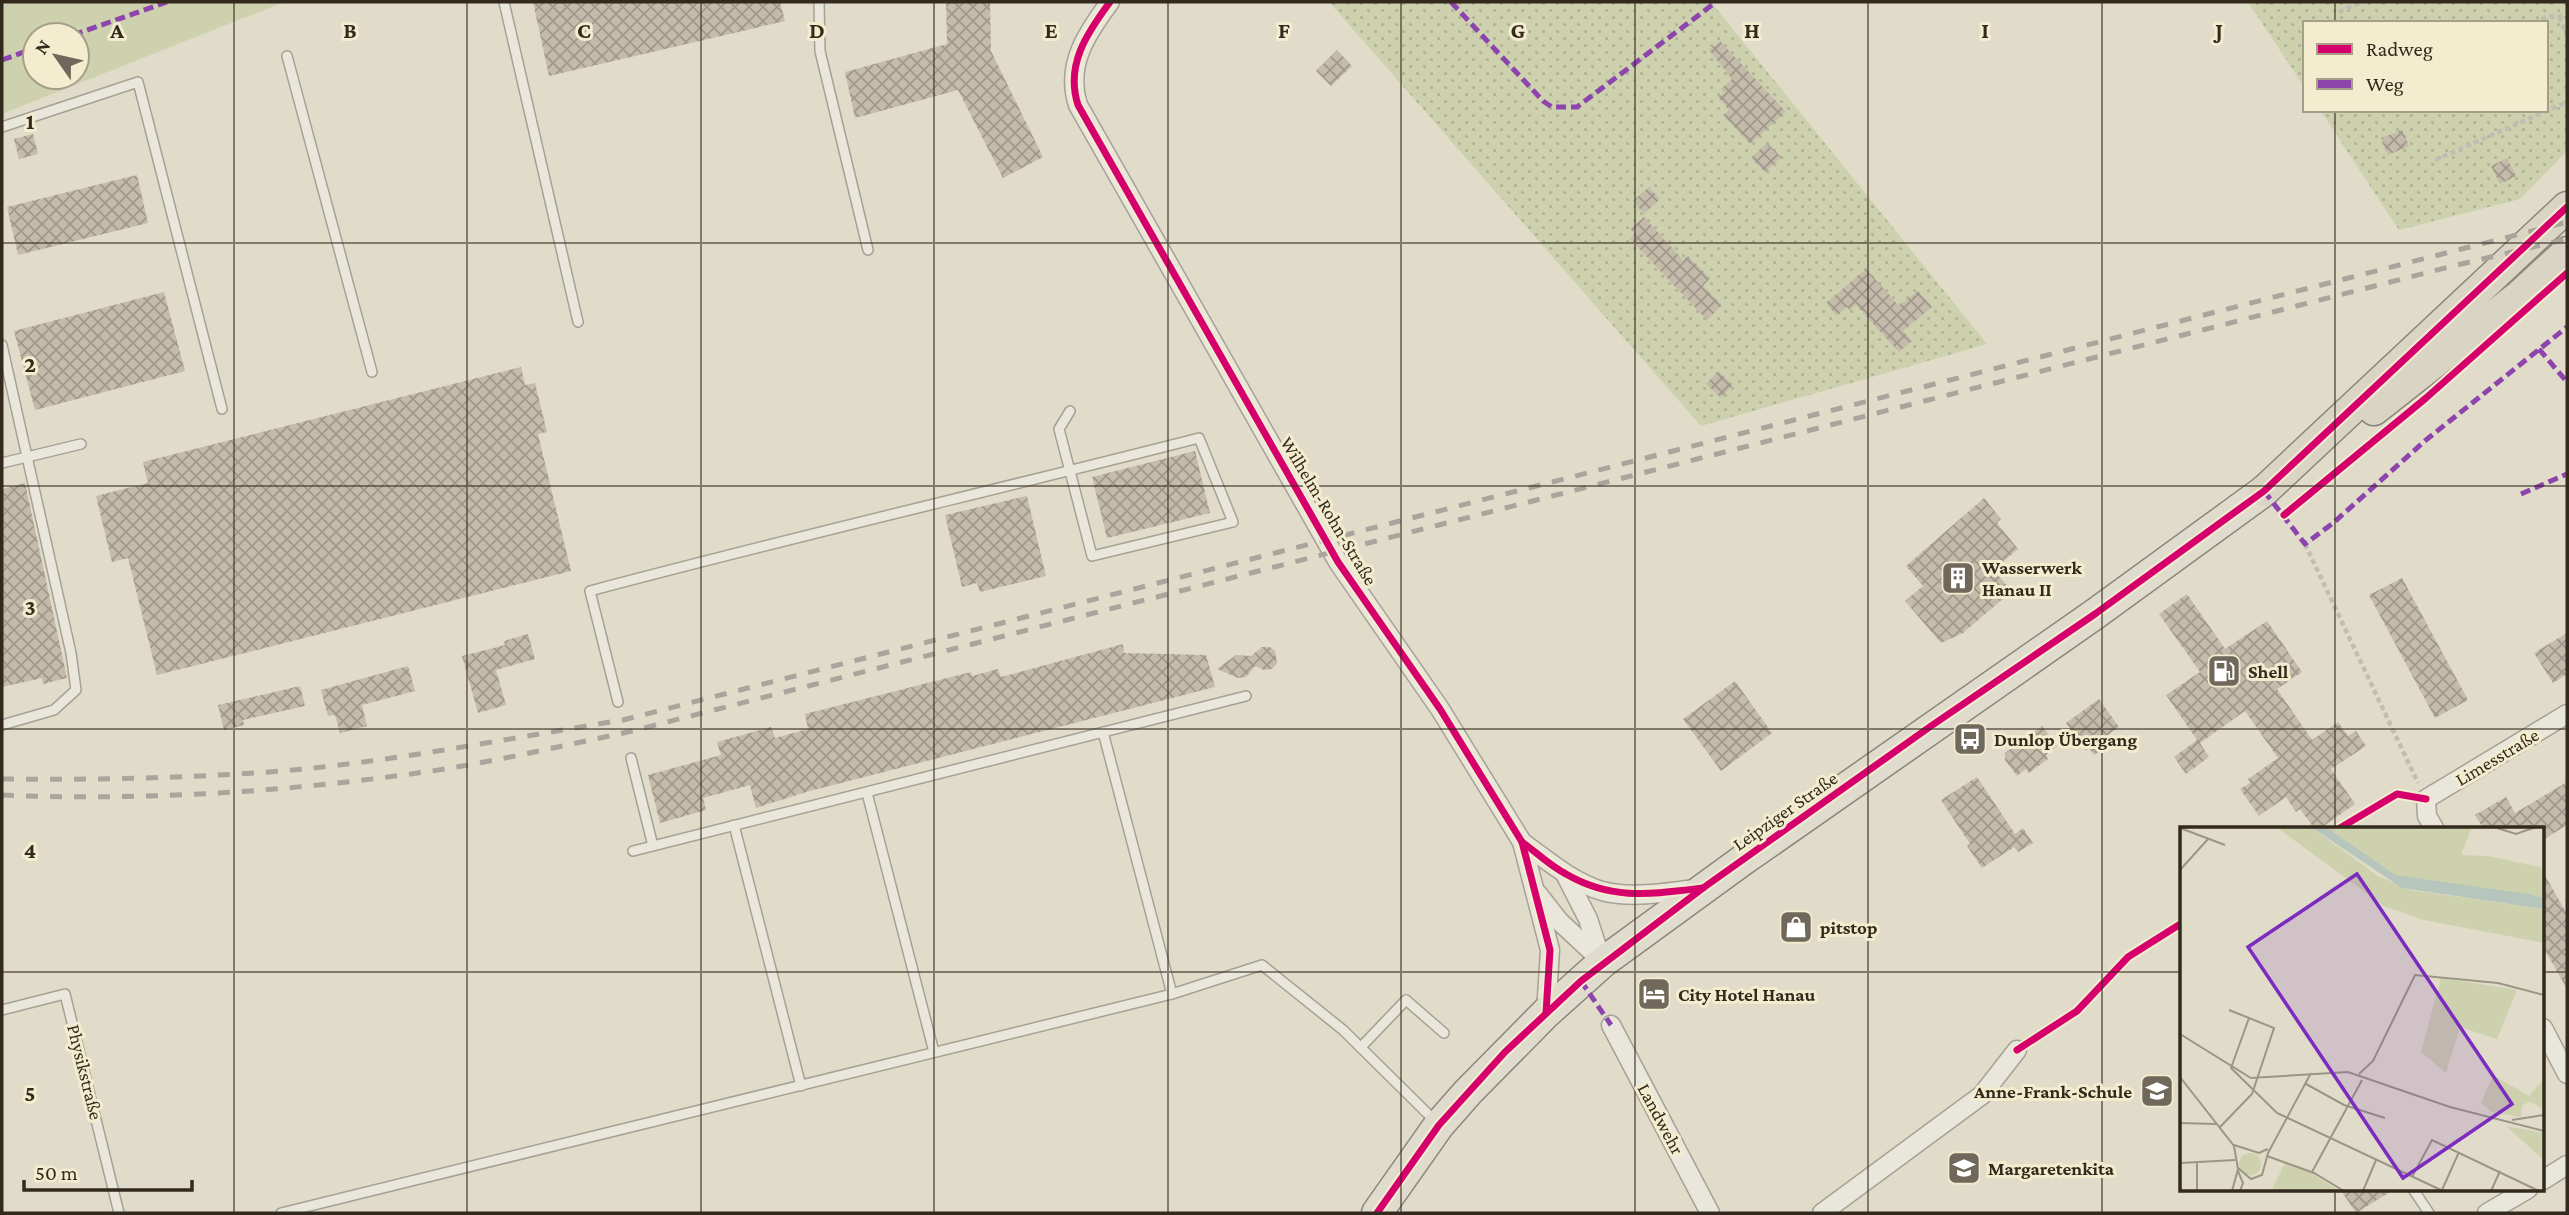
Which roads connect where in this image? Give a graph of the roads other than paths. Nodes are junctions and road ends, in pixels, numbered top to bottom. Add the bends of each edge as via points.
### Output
1 (503, 2) edge
2 (820, 2) edge
3 (1110, 2) edge
4 (287, 56) dead end
5 (2, 127) edge
6 (2567, 207) edge
7 (868, 250) dead end
8 (2567, 252) edge
9 (578, 322) dead end
10 (2, 345) edge
11 (372, 372) dead end
12 (222, 409) dead end
13 (1070, 411) dead end
14 (80, 444) dead end
15 (26, 457) junction
16 (2, 463) edge
17 (1070, 471) junction
18 (2264, 491) junction
19 (1246, 696) dead end
20 (618, 702) dead end
21 (2567, 714) edge
22 (2, 725) edge
23 (1103, 732) junction
24 (631, 758) dead end
25 (867, 793) junction
26 (734, 825) junction
27 (2433, 827) edge
28 (1522, 842) junction
29 (653, 846) junction
30 (633, 851) dead end
31 (1565, 874) junction
32 (1533, 888) junction
33 (1703, 888) junction
34 (1602, 962) junction
35 (1172, 994) junction
36 (2, 1010) edge
37 (1546, 1013) junction
38 (1612, 1025) dead end
39 (2544, 1030) edge
40 (1444, 1033) dead end
41 (1361, 1047) junction
42 (2017, 1050) dead end
43 (934, 1052) junction
44 (2567, 1074) edge
45 (801, 1086) junction
46 (1439, 1125) junction
47 (2567, 1165) edge
48 (2544, 1179) edge
49 (2414, 1190) edge
50 (2526, 1190) edge
51 (120, 1213) edge
52 (281, 1213) edge
53 (1377, 1213) edge
54 (1710, 1213) edge
55 (1822, 1213) edge
56 (2429, 1213) edge
57 (2487, 1213) edge

1 - 9 lane
2 - 7 lane via 820,51
3 - 28 street, Wilhelm-Rohn-Straße via 1079,53 1073,75 1078,105 1338,562 1440,709
4 - 11 lane
5 - 12 lane via 138,82
6 - 18 highway
8 - 18 highway via 2425,372
10 - 15 lane
13 - 17 lane via 1059,429
14 - 15 lane
15 - 16 lane
15 - 22 lane via 71,653 75,690 54,710
17 - 17 lane via 1092,556 1233,522 1199,438
17 - 20 lane via 590,591
18 - 33 main road, Leipziger Straße
19 - 23 lane
21 - 27 street, Limesstraße via 2426,799
23 - 25 lane
23 - 35 lane
24 - 29 lane
25 - 26 lane
25 - 43 lane
26 - 29 lane
26 - 45 lane
28 - 31 street, Wilhelm-Rohn-Straße
28 - 32 street, Wilhelm-Rohn-Straße
29 - 30 lane
31 - 33 street, Wilhelm-Rohn-Straße via 1618,894
31 - 34 street, Wilhelm-Rohn-Straße via 1588,919
32 - 34 street, Wilhelm-Rohn-Straße
32 - 37 street, Wilhelm-Rohn-Straße via 1550,950
33 - 34 main road, Leipziger Straße
34 - 37 main road, Leipziger Straße
35 - 41 lane via 1262,965
35 - 43 lane
36 - 51 lane, Physikstraße via 65,994
37 - 46 main road, Leipziger Straße
38 - 54 street, Landwehr
39 - 44 street
40 - 41 lane via 1406,1000
41 - 46 lane
42 - 55 street via 1982,1095
43 - 45 lane
45 - 52 lane
46 - 53 main road, Leipziger Straße
47 - 48 street
49 - 56 lane
50 - 57 street

